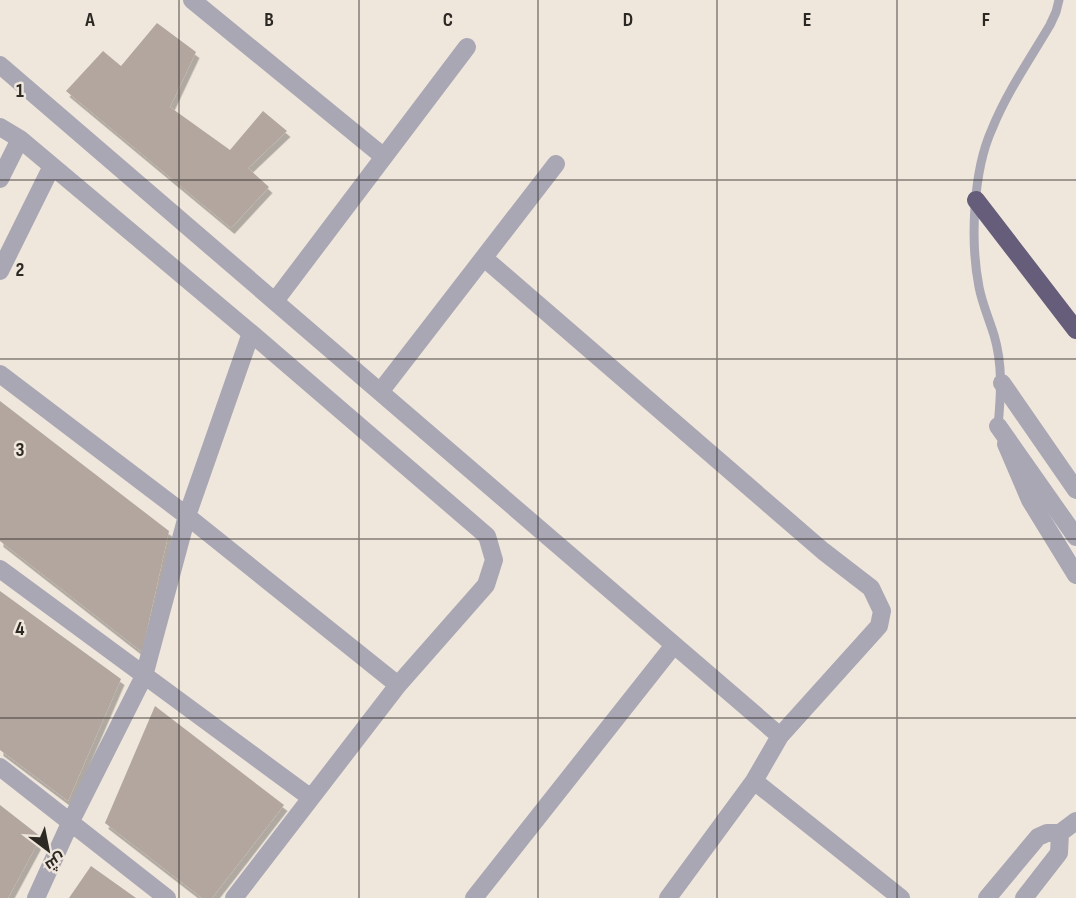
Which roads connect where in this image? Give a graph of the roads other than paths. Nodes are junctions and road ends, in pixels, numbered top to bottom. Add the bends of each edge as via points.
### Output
1 (192, 0) edge
2 (1059, 0) edge
3 (467, 47) dead end
4 (0, 65) edge
5 (0, 127) edge
6 (20, 138) junction
7 (384, 157) junction
8 (556, 164) dead end
9 (52, 166) junction
10 (0, 179) edge
11 (976, 200) junction
12 (484, 258) junction
13 (0, 271) edge
14 (275, 301) junction
15 (1076, 330) edge
16 (251, 333) junction
17 (0, 374) edge
18 (1002, 383) junction
19 (380, 392) junction
20 (998, 426) junction
21 (1076, 490) edge
22 (187, 516) junction
23 (1076, 537) edge
24 (0, 569) edge
25 (1076, 575) edge
26 (674, 645) junction
27 (144, 676) junction
28 (398, 685) junction
29 (780, 736) junction
30 (0, 767) edge
31 (754, 781) junction
32 (311, 798) junction
33 (1076, 820) edge
34 (70, 821) junction
35 (1060, 833) junction
36 (241, 896) edge
37 (36, 898) edge
38 (167, 898) edge
39 (474, 898) edge
40 (668, 898) edge
41 (901, 898) edge
42 (987, 898) edge
43 (1024, 898) edge

1 - 7 street
2 - 11 lane via 1050,25 991,130 979,171
3 - 7 street
4 - 14 street
5 - 6 street
6 - 9 street
6 - 10 street
7 - 14 street
8 - 12 street
9 - 13 street
9 - 16 street
11 - 15 highway
11 - 18 lane via 979,288 994,336
12 - 19 street
12 - 29 street via 871,588 882,611 879,627
14 - 19 street
16 - 22 street
16 - 28 street via 487,536 494,560 486,585
17 - 22 street
18 - 20 lane
18 - 21 street
19 - 26 street
20 - 23 street
20 - 25 street via 1030,500
22 - 27 street
22 - 28 street
24 - 27 street
26 - 29 street
26 - 39 street
27 - 32 street
27 - 34 street
28 - 32 street
29 - 31 street
30 - 34 street
31 - 40 street
31 - 41 street
32 - 36 street
33 - 35 street
34 - 37 street
34 - 38 street
35 - 42 street via 1038,837
35 - 43 street via 1059,853

